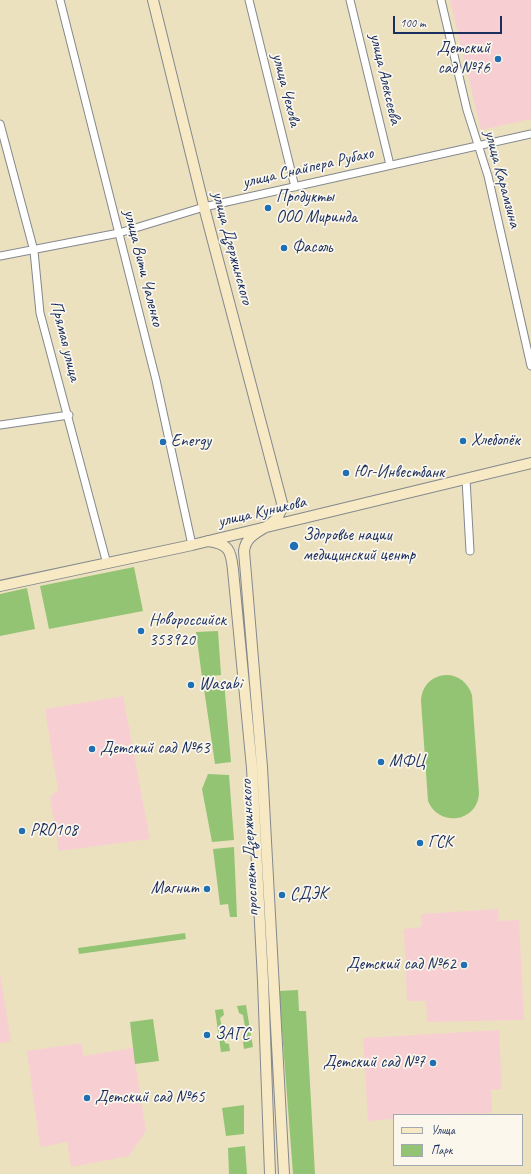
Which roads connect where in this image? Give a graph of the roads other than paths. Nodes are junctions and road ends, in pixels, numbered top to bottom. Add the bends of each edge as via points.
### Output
1 (60, 0) edge
2 (153, 0) edge
3 (249, 0) edge
4 (350, 0) edge
5 (441, 0) edge
6 (0, 124) edge
7 (531, 134) edge
8 (477, 146) junction
9 (390, 165) junction
10 (295, 187) junction
11 (204, 207) junction
12 (119, 232) junction
13 (34, 251) junction
14 (1, 254) edge
15 (531, 366) edge
16 (69, 415) junction
17 (0, 425) edge
18 (531, 463) edge
19 (466, 479) junction
20 (282, 503) junction
21 (306, 518) junction
22 (263, 528) junction
23 (235, 536) junction
24 (208, 541) junction
25 (192, 546) junction
26 (244, 551) junction
27 (470, 551) dead end
28 (231, 553) junction
29 (106, 564) junction
30 (0, 586) edge
31 (257, 767) junction
32 (270, 1174) edge
33 (284, 1174) edge

1 - 12 street, улица Вити Чаленко
2 - 11 street, улица Дзержинского
3 - 10 street, улица Чехова
4 - 9 street, улица Алексеева
5 - 8 street, улица Карамзина
6 - 13 street, Прямая улица
7 - 8 street, улица Снайпера Рубахо
8 - 9 street, улица Снайпера Рубахо
8 - 15 street, улица Карамзина via 490,183
9 - 10 street, улица Снайпера Рубахо
10 - 11 street, улица Снайпера Рубахо
11 - 12 street, улица Снайпера Рубахо
11 - 20 street, улица Дзержинского
12 - 13 street, улица Снайпера Рубахо
12 - 25 street, улица Вити Чаленко via 172,447
13 - 14 street, улица Снайпера Рубахо
13 - 16 street, Прямая улица via 40,313
16 - 17 street
16 - 29 street, Прямая улица
18 - 19 street, улица Куникова
19 - 21 street, улица Куникова
19 - 27 street
20 - 21 street via 289,513
20 - 22 street via 282,511 277,520
21 - 22 street, улица Куникова
22 - 23 street, улица Куникова
22 - 26 street via 248,540
23 - 24 street, улица Куникова
23 - 26 street
23 - 28 street
24 - 25 street, улица Куникова
24 - 28 street via 223,545
25 - 29 street, улица Куникова
26 - 31 street, проспект Дзержинского
28 - 31 street, проспект Дзержинского
29 - 30 street, улица Куникова
31 - 32 street, проспект Дзержинского
31 - 33 street, проспект Дзержинского

